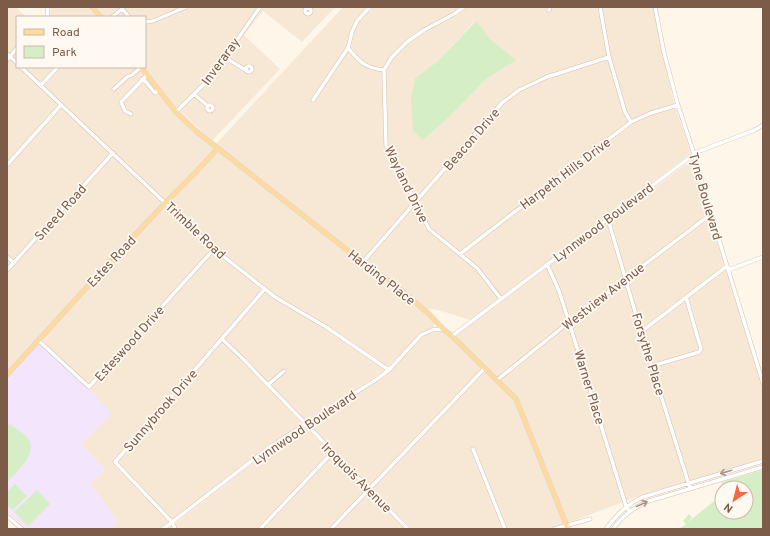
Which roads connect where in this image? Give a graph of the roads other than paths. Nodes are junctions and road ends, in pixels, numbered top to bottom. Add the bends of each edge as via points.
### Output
1 (92, 7) edge
2 (186, 7) edge
3 (260, 7) edge
4 (370, 7) edge
5 (464, 7) edge
6 (600, 7) edge
7 (655, 7) edge
8 (121, 8) edge
9 (99, 16) edge
10 (113, 16) edge
11 (128, 16) edge
12 (146, 22) edge
13 (348, 48) junction
14 (16, 49) edge
15 (8, 57) edge
16 (224, 57) junction
17 (609, 57) junction
18 (22, 68) edge
19 (57, 68) edge
20 (140, 68) edge
21 (142, 68) edge
22 (384, 70) junction
23 (247, 71) dead end
24 (147, 74) junction
25 (142, 79) junction
26 (41, 85) junction
27 (114, 90) dead end
28 (159, 90) junction
29 (194, 94) junction
30 (313, 100) dead end
31 (61, 105) junction
32 (678, 105) junction
33 (208, 106) dead end
34 (176, 112) junction
35 (131, 114) dead end
36 (631, 122) junction
37 (763, 125) edge
38 (217, 148) junction
39 (112, 153) junction
40 (694, 155) junction
41 (7, 165) edge
42 (166, 203) junction
43 (415, 203) junction
44 (711, 214) junction
45 (608, 219) junction
46 (214, 249) junction
47 (460, 254) junction
48 (7, 257) edge
49 (763, 257) edge
50 (363, 262) junction
51 (14, 263) junction
52 (547, 264) junction
53 (728, 268) junction
54 (7, 270) edge
55 (625, 279) junction
56 (264, 290) junction
57 (686, 297) junction
58 (500, 299) junction
59 (569, 322) junction
60 (443, 329) junction
61 (642, 332) junction
62 (452, 336) junction
63 (222, 339) junction
64 (38, 340) junction
65 (652, 366) junction
66 (485, 368) junction
67 (389, 370) junction
68 (284, 371) dead end
69 (7, 375) edge
70 (497, 380) junction
71 (763, 383) edge
72 (268, 385) junction
73 (306, 425) junction
74 (473, 449) dead end
75 (333, 452) junction
76 (763, 461) edge
77 (763, 467) edge
78 (689, 483) junction
79 (690, 488) junction
80 (370, 489) junction
81 (626, 506) junction
82 (629, 511) junction
83 (7, 516) edge
84 (590, 520) dead end
85 (172, 522) junction
86 (567, 527) edge
87 (22, 529) edge
88 (163, 529) edge
89 (175, 529) edge
90 (260, 529) edge
91 (331, 529) edge
92 (408, 529) edge
93 (506, 529) edge
94 (554, 529) edge
95 (606, 529) edge
96 (613, 529) edge

1 - 9 main road
2 - 12 street
3 - 16 street, Inveraray
4 - 13 street via 357,21
5 - 22 street via 408,42 392,57
6 - 17 street
7 - 32 street, Tyne Boulevard
8 - 10 street
8 - 11 street
13 - 22 street via 357,59 371,68
13 - 30 street
14 - 15 street
16 - 23 street
16 - 29 street, Inveraray via 211,77
17 - 36 street via 625,112
17 - 43 street, Beacon Drive via 547,77 520,90 504,102
18 - 26 street, Trimble Road
19 - 26 street
20 - 27 street
21 - 24 main road, Harding Place
22 - 43 street, Wayland Drive via 386,145
24 - 25 street
24 - 28 main road, Harding Place
25 - 28 street via 155,93
25 - 35 street via 121,102 125,111
26 - 31 street, Trimble Road
28 - 34 main road, Harding Place
29 - 33 street
29 - 34 street, Inveraray
31 - 39 street, Trimble Road
31 - 41 street
32 - 36 street, Harpeth Hills Drive
32 - 40 street, Tyne Boulevard
34 - 38 main road, Harding Place
36 - 47 street, Harpeth Hills Drive
37 - 40 street, Lynnwood Boulevard
38 - 42 main road, Estes Road
38 - 50 main road, Harding Place
39 - 42 street, Trimble Road
39 - 51 street, Sneed Road
40 - 44 street, Tyne Boulevard
40 - 45 street, Lynnwood Boulevard
42 - 46 street, Trimble Road
42 - 64 main road, Estes Road
43 - 47 street, Wayland Drive via 429,229
43 - 50 street, Beacon Drive
44 - 53 street, Tyne Boulevard
44 - 55 street, Westview Avenue
45 - 52 street, Lynnwood Boulevard
45 - 55 street, Forsythe Place
46 - 56 street, Trimble Road
46 - 64 street, Esteswood Drive via 89,387
47 - 58 street, Wayland Drive via 477,268
48 - 51 street
49 - 53 street
50 - 60 main road, Harding Place via 400,289
51 - 54 street, Sneed Road
52 - 58 street, Lynnwood Boulevard
52 - 59 street, Warner Place
53 - 57 street
53 - 71 street, Tyne Boulevard
55 - 59 street, Westview Avenue
55 - 61 street, Forsythe Place
56 - 63 street, Sunnybrook Drive
56 - 67 street, Trimble Road via 326,327
57 - 61 street
57 - 65 street via 701,349 699,352
58 - 62 street, Lynnwood Boulevard
59 - 70 street, Westview Avenue
59 - 81 street, Warner Place
60 - 62 main road, Harding Place
60 - 67 street, Lynnwood Boulevard via 421,335
61 - 65 street, Forsythe Place
62 - 66 main road, Harding Place
63 - 72 street, Iroquois Avenue
63 - 85 street, Sunnybrook Drive via 115,462
64 - 69 main road, Estes Road
65 - 78 street, Forsythe Place
66 - 70 main road, Harding Place
66 - 80 street
67 - 73 street, Lynnwood Boulevard
68 - 72 street
70 - 86 main road, Harding Place via 516,399
72 - 73 street, Iroquois Avenue
73 - 75 street, Iroquois Avenue
73 - 85 street, Lynnwood Boulevard via 271,447
74 - 93 street
75 - 80 street, Iroquois Avenue
75 - 90 street
76 -> 78 street
77 - 79 street
78 - 79 street, Forsythe Place
78 - 81 street via 643,496
82 -> 79 street via 649,501
80 - 91 street
80 - 92 street, Iroquois Avenue
81 - 82 street, Warner Place
81 - 95 street
82 - 96 street
83 - 87 street
84 - 86 street
85 - 88 street, Lynnwood Boulevard
85 - 89 street, Sunnybrook Drive
86 - 94 street

